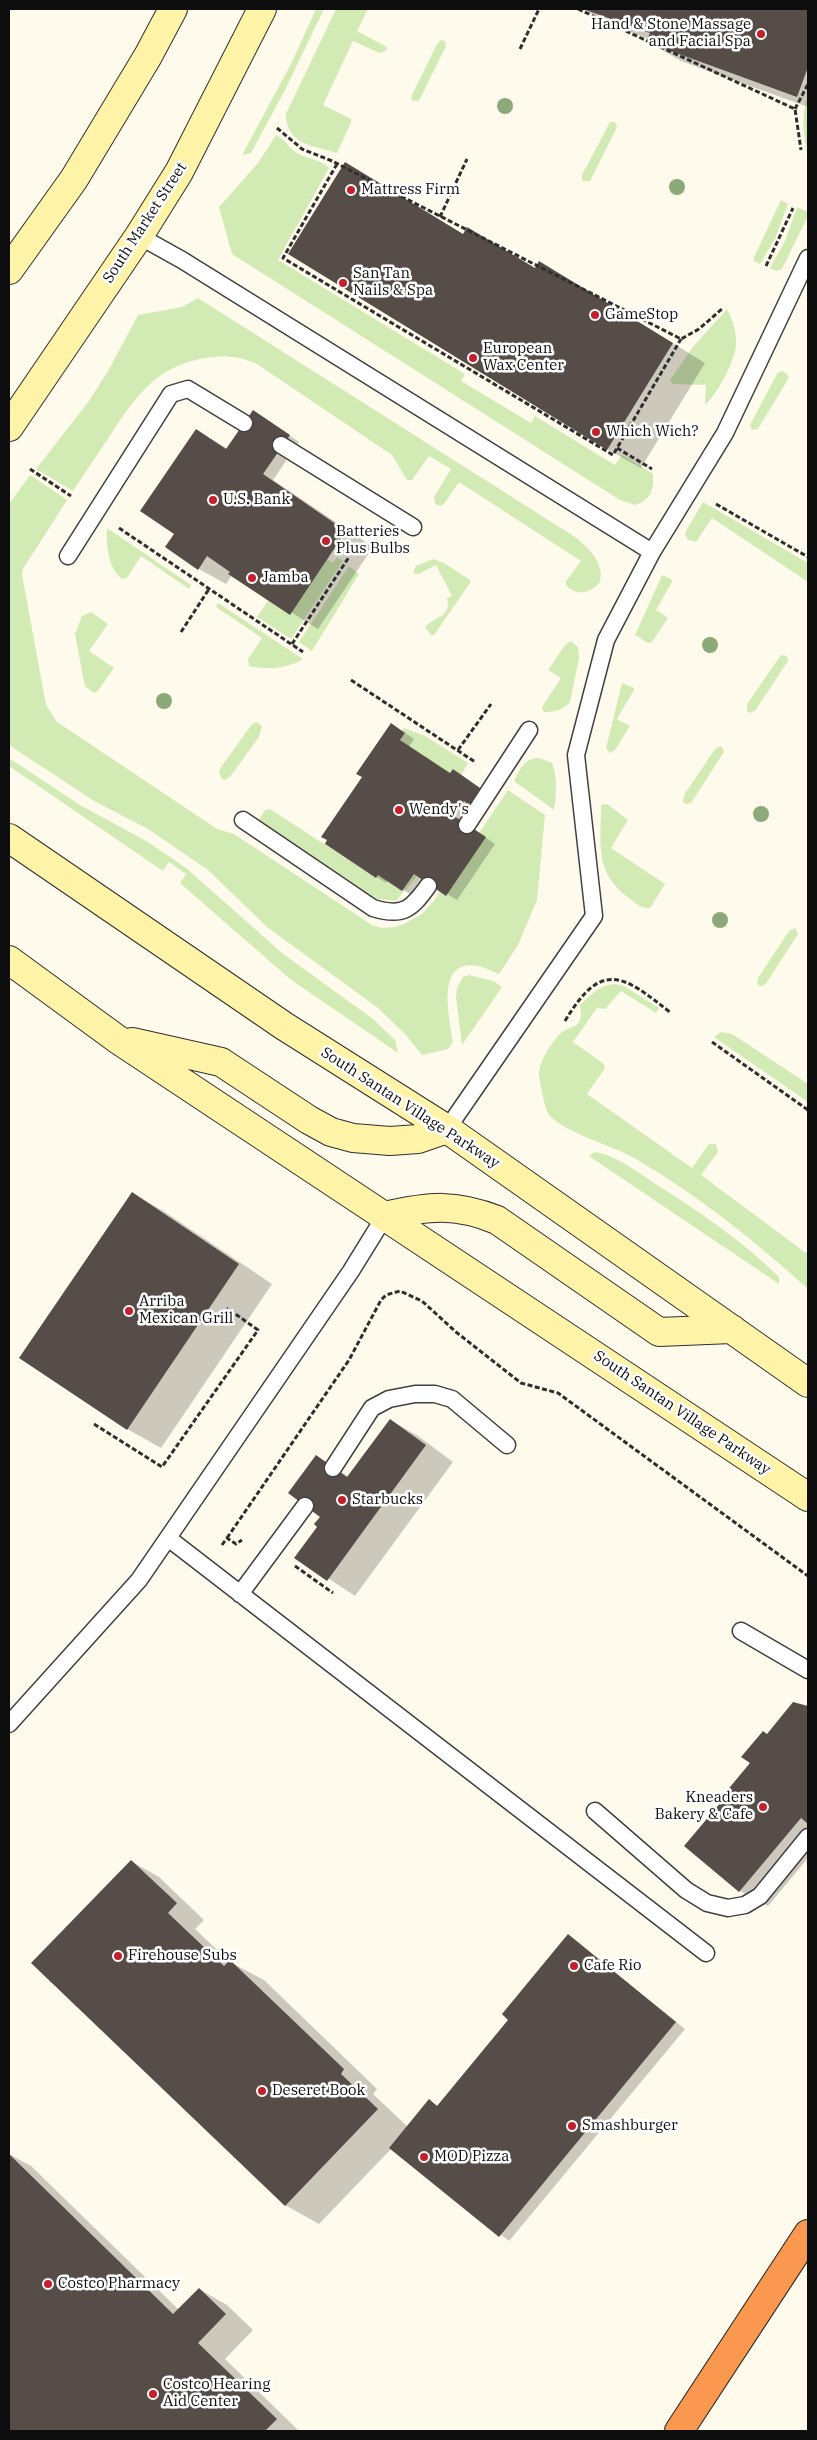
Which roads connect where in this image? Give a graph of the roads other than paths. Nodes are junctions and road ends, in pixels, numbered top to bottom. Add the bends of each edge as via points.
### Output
1 (172, 9) edge
2 (262, 9) edge
3 (139, 236) junction
4 (808, 258) edge
5 (9, 270) edge
6 (244, 423) dead end
7 (9, 427) edge
8 (281, 445) dead end
9 (413, 527) dead end
10 (652, 552) junction
11 (68, 556) dead end
12 (529, 730) dead end
13 (243, 820) dead end
14 (467, 825) dead end
15 (9, 838) edge
16 (428, 886) dead end
17 (9, 960) edge
18 (117, 1039) junction
19 (447, 1129) junction
20 (386, 1216) junction
21 (732, 1329) junction
22 (808, 1383) edge
23 (507, 1445) dead end
24 (333, 1468) dead end
25 (808, 1497) edge
26 (306, 1506) dead end
27 (168, 1538) junction
28 (240, 1594) junction
29 (740, 1631) dead end
30 (808, 1670) edge
31 (9, 1724) edge
32 (595, 1812) dead end
33 (808, 1837) edge
34 (706, 1953) dead end
35 (808, 2234) edge
36 (680, 2431) edge

1 - 5 main road via 148,56 74,179
2 - 3 main road, South Market Street via 179,172
3 - 7 main road, South Market Street
3 - 10 lane
4 - 10 lane via 725,433
6 - 11 lane via 188,389 171,394
8 - 9 lane
10 - 19 lane via 606,640 576,755 594,916
12 - 14 lane
13 - 16 lane via 373,908 389,913 400,912 418,899
15 - 19 main road, South Santan Village Parkway via 284,1026
17 - 18 main road, South Santan Village Parkway
18 - 19 main road via 221,1062 331,1132 353,1138 390,1141 418,1139
18 - 20 main road, South Santan Village Parkway
19 - 21 main road, South Santan Village Parkway
20 - 21 main road via 439,1206 478,1212 497,1220 660,1332
20 - 25 main road, South Santan Village Parkway
20 - 27 lane
21 - 22 main road, South Santan Village Parkway
23 - 24 lane via 452,1399 435,1394 414,1394 389,1399 372,1408
26 - 28 lane
27 - 28 lane
27 - 31 lane via 139,1580
28 - 34 lane
29 - 30 lane
32 - 33 lane via 686,1890 707,1904 728,1908 745,1905 760,1896
35 - 36 highway

